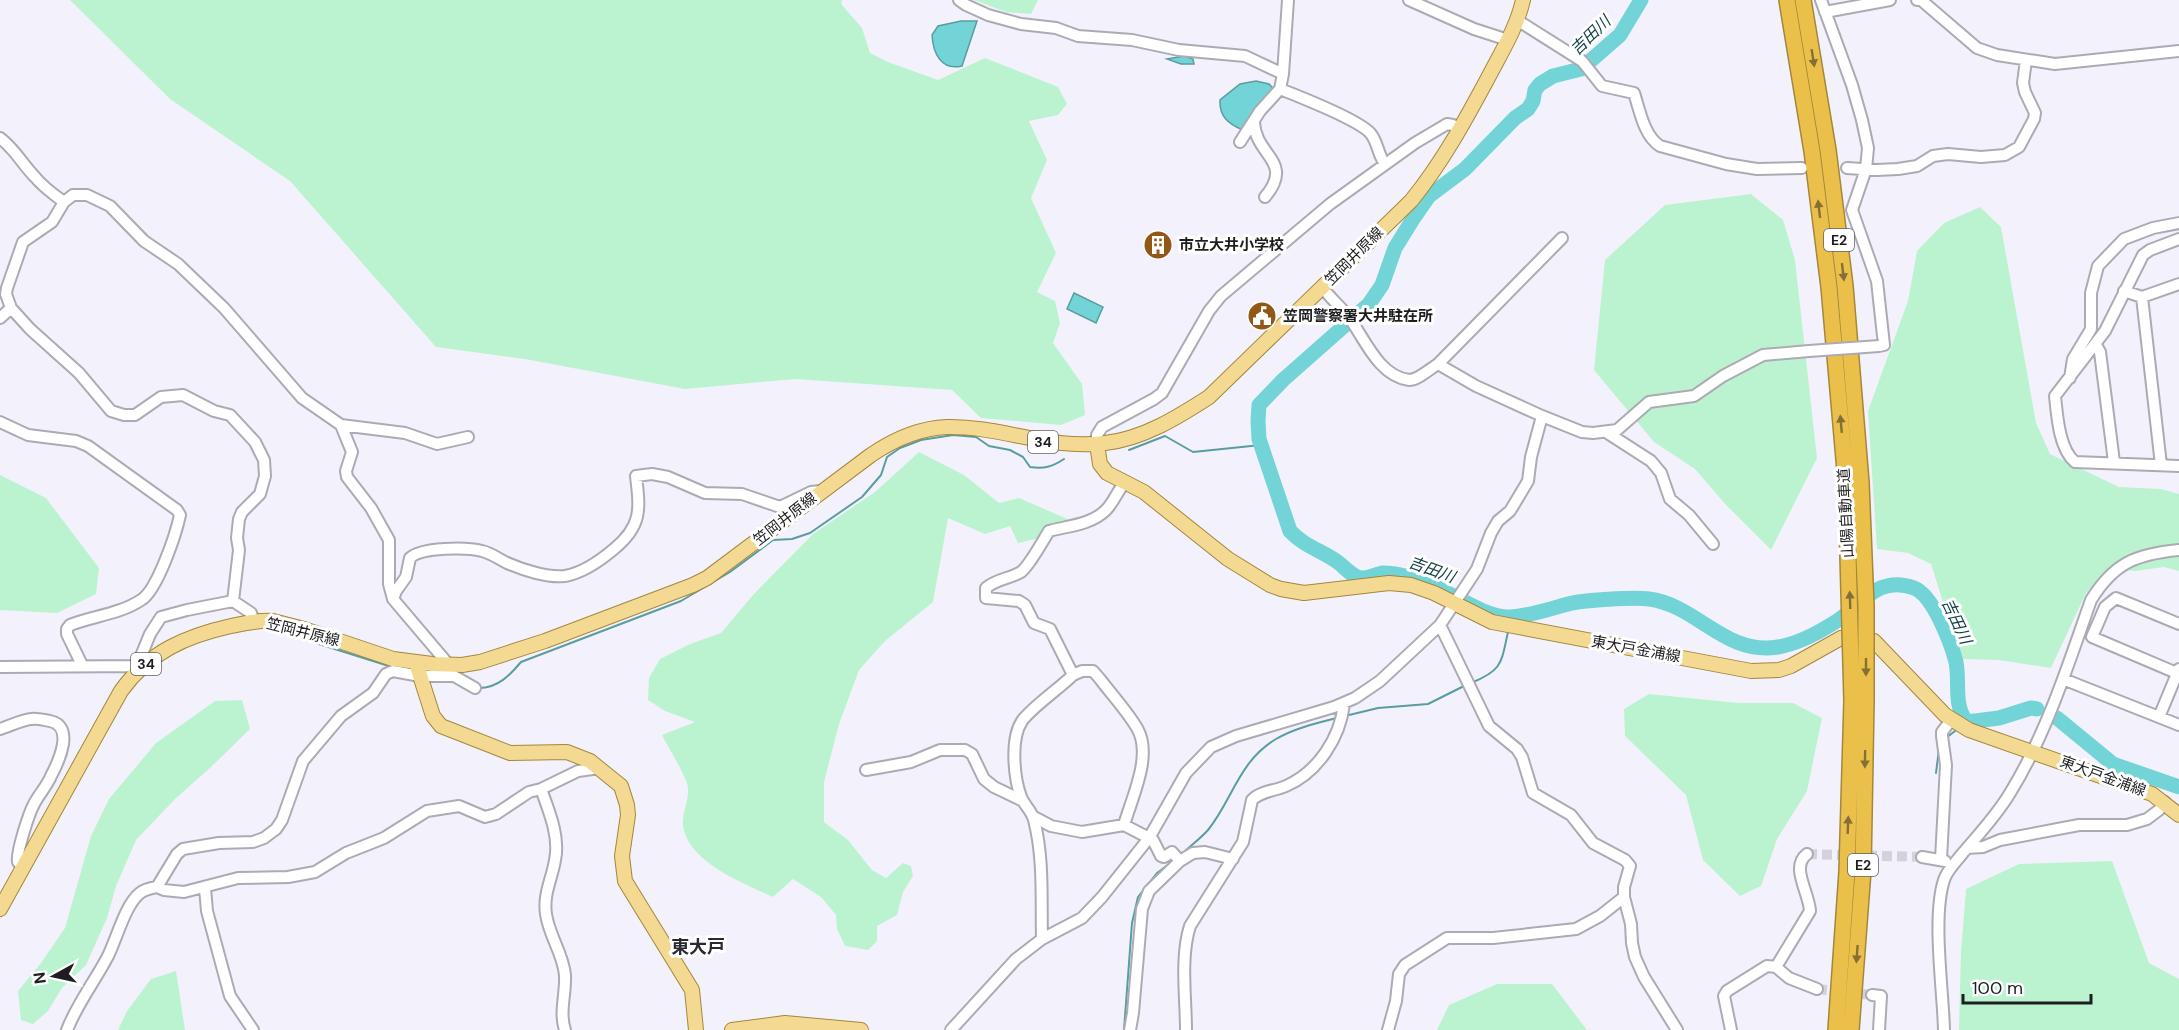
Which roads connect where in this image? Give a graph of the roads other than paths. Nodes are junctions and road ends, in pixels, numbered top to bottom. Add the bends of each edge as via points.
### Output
1 (958, 0) edge
2 (1288, 0) edge
3 (1409, 0) edge
4 (1523, 0) edge
5 (1787, 0) edge
6 (1803, 0) edge
7 (1821, 0) edge
8 (1890, 0) edge
9 (1920, 0) edge
10 (1825, 12) junction
11 (1517, 20) junction
12 (1508, 40) junction
13 (2179, 51) edge
14 (2026, 60) junction
15 (1283, 74) junction
16 (1280, 89) junction
17 (1254, 122) junction
18 (1460, 129) junction
19 (0, 138) edge
20 (1240, 142) dead end
21 (1385, 164) junction
22 (1802, 168) dead end
23 (1847, 168) dead end
24 (1866, 169) junction
25 (1265, 197) dead end
26 (64, 202) junction
27 (2179, 223) edge
28 (1562, 238) dead end
29 (2179, 239) edge
30 (2179, 284) edge
31 (1323, 288) junction
32 (2124, 291) junction
33 (2142, 297) junction
34 (11, 308) junction
35 (0, 318) edge
36 (2096, 345) junction
37 (1438, 364) junction
38 (2070, 378) junction
39 (1542, 416) junction
40 (0, 422) edge
41 (341, 425) junction
42 (1606, 432) junction
43 (468, 437) dead end
44 (1097, 444) junction
45 (2114, 462) junction
46 (2161, 465) junction
47 (2179, 466) edge
48 (1853, 482) junction
49 (1124, 483) junction
50 (821, 491) junction
51 (1713, 544) dead end
52 (2179, 550) edge
53 (1456, 598) junction
54 (393, 599) junction
55 (233, 601) junction
56 (254, 622) junction
57 (2179, 624) edge
58 (1440, 625) junction
59 (82, 664) junction
60 (449, 665) junction
61 (0, 667) edge
62 (138, 667) junction
63 (418, 669) junction
64 (2178, 672) edge
65 (1073, 675) junction
66 (2062, 680) junction
67 (474, 688) dead end
68 (1859, 700) junction
69 (1342, 712) junction
70 (2158, 717) junction
71 (1951, 720) junction
72 (2179, 725) edge
73 (0, 729) edge
74 (2032, 751) junction
75 (600, 768) junction
76 (866, 770) dead end
77 (541, 789) junction
78 (1022, 800) junction
79 (2165, 802) junction
80 (2179, 815) edge
81 (1034, 818) junction
82 (1124, 825) junction
83 (1149, 838) junction
84 (1967, 848) junction
85 (1807, 854) dead end
86 (1922, 857) tunnel mouth
87 (1178, 859) junction
88 (1233, 859) junction
89 (1941, 859) junction
90 (1954, 864) junction
91 (23, 867) junction
92 (158, 887) junction
93 (205, 888) junction
94 (1624, 897) junction
95 (0, 909) edge
96 (1042, 939) junction
97 (1776, 967) junction
98 (1817, 989) tunnel mouth
99 (1872, 995) dead end
100 (67, 1030) edge
101 (253, 1030) edge
102 (565, 1030) edge
103 (696, 1030) edge
104 (732, 1030) edge
105 (861, 1030) edge
106 (951, 1030) edge
107 (1130, 1030) edge
108 (1186, 1030) edge
109 (1388, 1030) edge
110 (1677, 1030) edge
111 (1731, 1030) edge
112 (1836, 1030) edge
113 (1851, 1030) edge
114 (1879, 1030) edge
115 (1944, 1030) edge

1 - 15 street via 988,15 1021,24 1056,28 1078,36 1245,56
2 - 15 street
3 - 12 street
4 - 11 main road, 笠岡井原線 / 34
48 -> 5 highway, 山陽自動車道 / E2 via 1812,152
6 -> 48 highway, 山陽自動車道 / E2 via 1845,286
7 - 10 street
8 - 10 street
9 - 14 street via 1977,48
10 - 24 street via 1862,120 1868,148
11 - 12 main road, 笠岡井原線 / 34
11 - 22 street via 1582,61 1602,86 1634,93 1647,132 1660,146 1757,169
12 - 18 main road, 笠岡井原線 / 34
13 - 14 street via 2072,63
14 - 24 street via 2025,92 2035,113 2019,147 2005,154 1948,154 1933,156 1917,166
15 - 16 street
16 - 17 street
16 - 21 street via 1365,128
17 - 20 street
17 - 25 street via 1256,136 1276,169 1274,186
18 - 21 street via 1447,124
18 - 31 main road, 笠岡井原線 / 34 via 1411,201
19 - 26 street via 45,188
21 - 44 street via 1330,204 1221,296 1162,393 1102,427
23 - 24 street
24 - 42 street, bridge via 1852,210 1877,281 1884,345 1763,356 1694,396 1649,402 1617,430
26 - 34 street via 52,222 23,242 8,281 6,294
26 - 41 street via 73,195 87,195 110,206 144,242 178,264 224,308 302,398
27 - 38 street via 2124,239 2098,266 2091,293 2091,329 2073,359
28 - 37 street
29 - 32 street via 2143,255
30 - 33 street
31 - 37 street via 1383,366 1414,379
31 - 44 main road, 笠岡井原線 / 34 via 1209,397 1144,432 1117,442
32 - 33 street
32 - 36 street
33 - 46 street
34 - 35 street
34 - 55 street via 79,373 111,411 135,415 161,397 183,395 230,415 255,441 266,476 260,494 239,519
36 - 38 street
36 - 45 street
37 - 39 street
38 - 45 street via 2055,396 2059,430 2070,459
39 - 42 street via 1582,432
39 - 53 street via 1528,481 1510,511 1498,521 1477,569
40 - 59 street via 28,435 88,446 180,515 170,548 144,599 67,629
41 - 43 street via 405,433 437,444
41 - 54 street via 352,452 347,477 380,521 389,540
42 - 51 street via 1651,461 1661,473 1670,499
44 - 49 main road, 東大戸金浦線 via 1103,468
44 - 50 main road, 笠岡井原線 / 34 via 1056,444 977,429 930,429 884,446
45 - 46 street
46 - 47 street
48 - 68 highway, 山陽自動車道 / E2, bridge via 1866,606
49 - 53 main road, 東大戸金浦線 via 1152,496 1228,559 1281,589 1304,593 1400,584
49 - 65 street via 1101,514 1049,531 1025,569 986,588 986,598 1019,601 1034,623 1050,629
50 - 54 street via 780,507 742,494 705,493 668,477 636,476 637,524 604,558 581,570 553,576 479,550 422,552 410,558 406,577
50 - 60 main road, 笠岡井原線 / 34 via 722,568 693,585 500,656
52 - 66 street via 2133,559 2103,582 2091,600
53 - 58 street
53 - 71 main road, 東大戸金浦線 via 1483,619 1510,626 1766,672 1791,666 1841,638 1856,636 1874,641
54 - 60 street
55 - 56 street via 251,613
55 - 62 street via 161,618 150,634
56 - 62 main road, 笠岡井原線 / 34 via 207,631 172,645
56 - 63 main road, 笠岡井原線 / 34 via 273,621 294,627
57 - 64 street via 2116,598 2105,607 2092,637
58 - 69 street
58 - 94 street via 1489,726 1522,757 1533,793 1571,815 1593,843 1630,866
59 - 61 street
59 - 62 street
60 - 63 main road, 笠岡井原線 / 34
62 - 91 main road, 笠岡井原線 / 34 via 112,704
63 - 67 street via 454,676
63 - 75 main road via 433,716 450,731 510,753 567,752
63 - 92 street via 386,674 373,693 341,716 303,761 276,829 254,842 183,849
64 - 70 street
65 - 78 street via 1022,720 1018,729 1014,767
65 - 82 street via 1093,671 1138,729 1142,740 1139,779
66 - 70 street
66 - 74 street
112 -> 68 highway, 山陽自動車道 / E2
68 -> 113 highway, 山陽自動車道 / E2 via 1863,870
69 - 83 street via 1236,736 1211,747 1186,773
69 - 88 street via 1331,746 1308,771 1290,785 1252,800 1246,834
70 - 72 street
71 - 74 main road, 東大戸金浦線
71 - 89 street via 1942,732 1946,789
73 - 91 street via 38,718 57,722 64,734 54,769 27,822 17,856
74 - 79 main road, 東大戸金浦線
74 - 84 street via 2011,793
75 - 77 street via 578,771
75 - 103 main road via 621,786 627,805 622,856 625,881 692,990
76 - 78 street via 910,762 940,750 965,750 972,754 984,779
77 - 93 street via 529,792 496,814 484,816 459,806 427,811 384,838 346,853 315,872 238,878
77 - 102 street via 556,847 545,894 546,913 564,965
78 - 81 street
79 - 80 main road, 東大戸金浦線
79 - 84 street via 2147,819 2127,825 2079,825
81 - 82 street via 1082,832
81 - 96 street
82 - 83 street
83 - 87 street via 1161,856 1172,852
83 - 96 street via 1082,918
84 - 90 street
85 - 97 street via 1798,868 1810,911
86 - 89 street
87 - 88 street via 1199,851
87 - 107 street via 1145,898
88 - 108 street via 1187,934
89 - 90 street
90 - 115 street via 1944,879 1940,901
91 - 95 main road, 笠岡井原線 / 34
92 - 93 street via 184,892
92 - 100 street via 140,893 132,902
93 - 101 street via 207,911 230,996
94 - 109 street via 1576,929 1493,938 1447,938 1405,965 1399,974
94 - 110 street via 1635,957
96 - 106 street via 1016,959
97 - 98 street via 1789,978
97 - 111 street via 1767,966 1727,991 1724,996
99 - 114 street via 1881,996
104 - 105 main road via 785,1023

